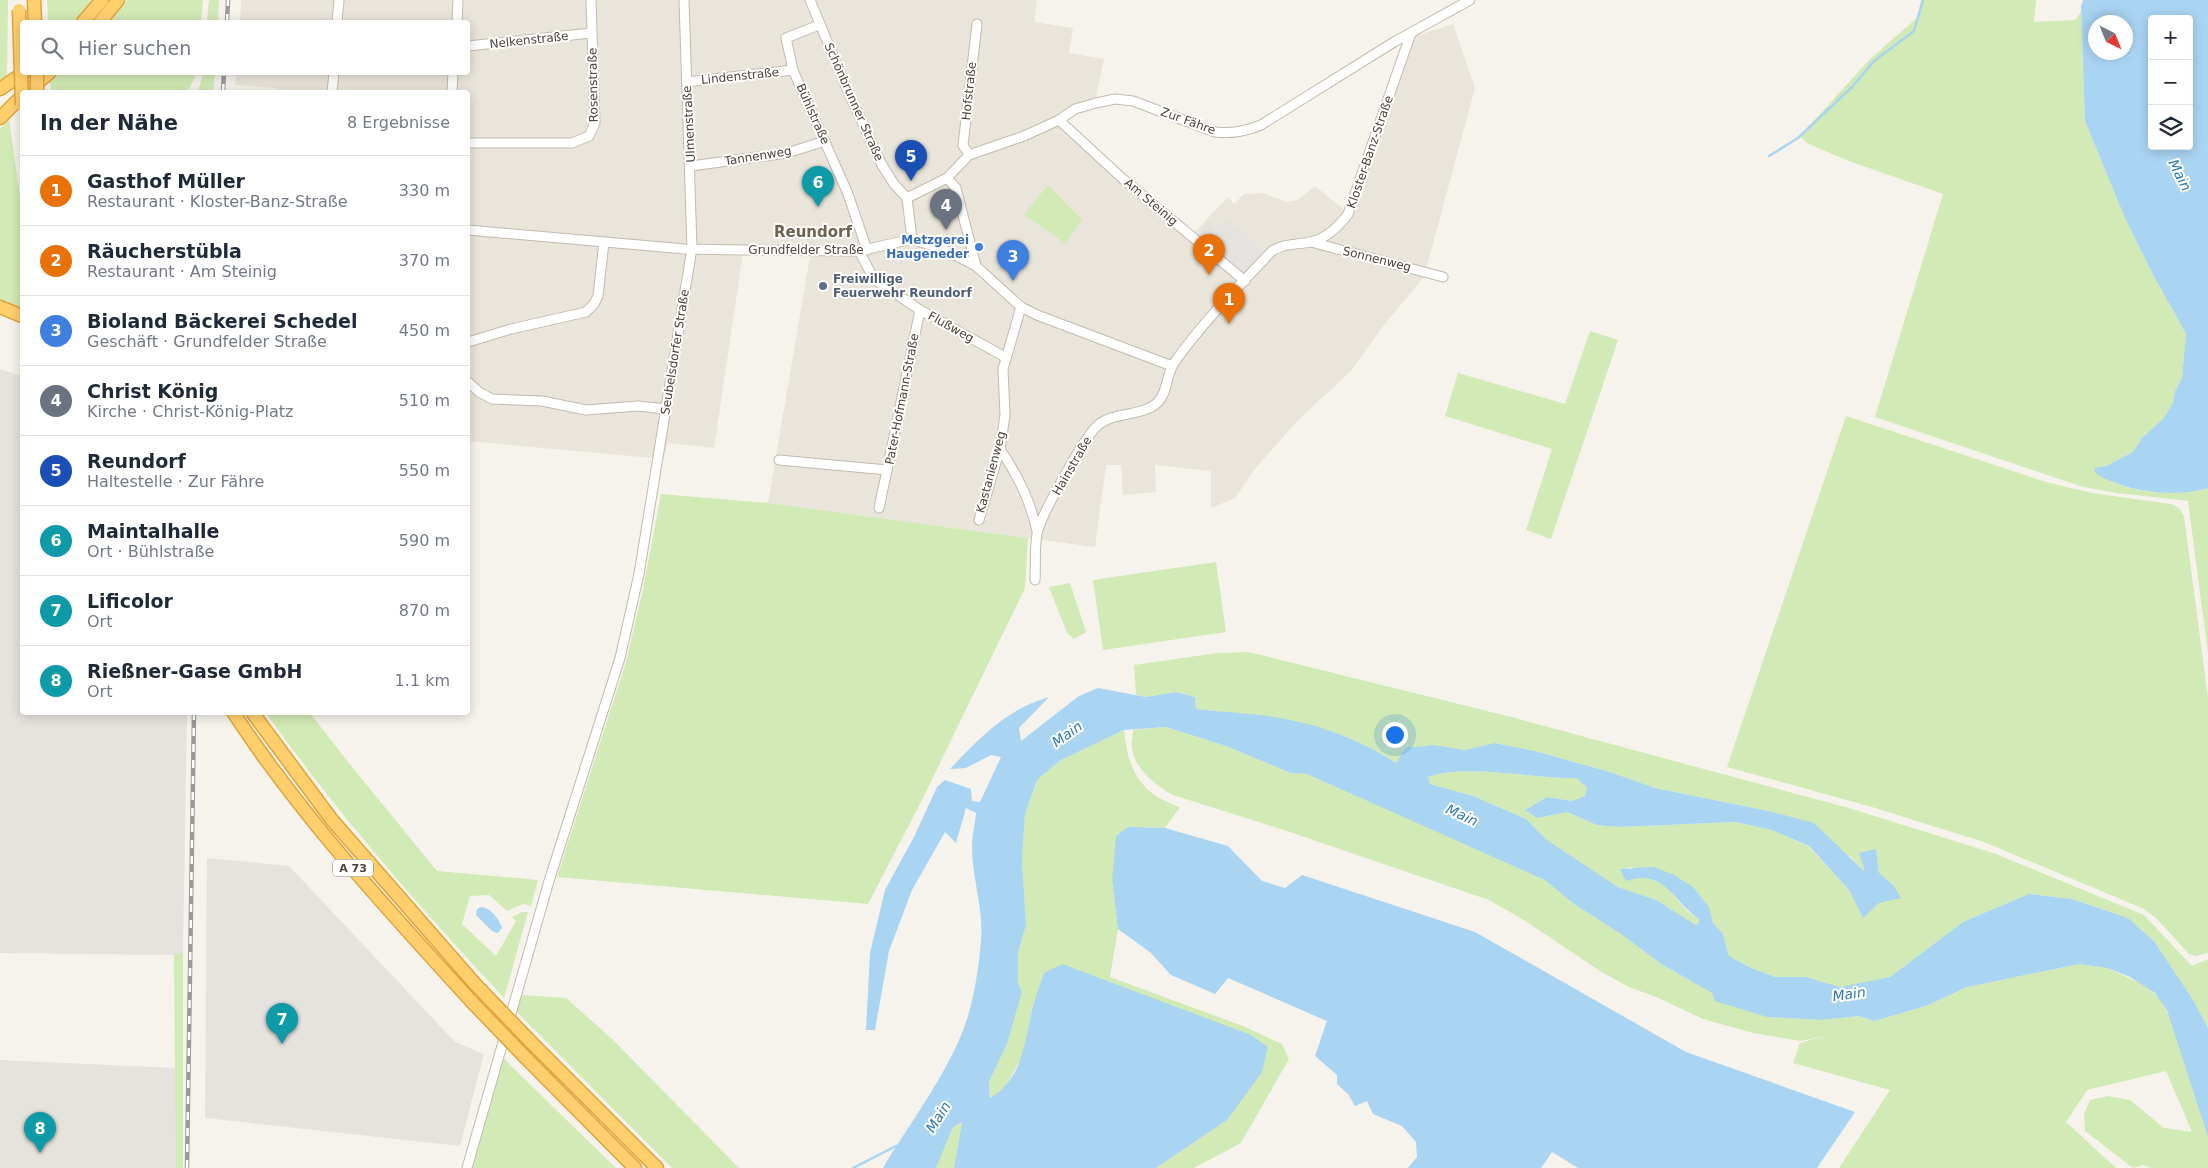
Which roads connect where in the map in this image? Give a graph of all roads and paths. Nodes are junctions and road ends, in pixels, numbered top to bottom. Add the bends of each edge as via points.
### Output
1 (102, 0) edge
2 (118, 0) edge
3 (339, 0) edge
4 (458, 0) edge
5 (591, 0) edge
6 (684, 0) edge
7 (810, 0) edge
8 (34, 2) edge
9 (1467, 2) edge
10 (19, 5) edge
11 (35, 20) edge
12 (85, 20) edge
13 (102, 20) edge
14 (337, 20) edge
15 (457, 20) edge
16 (977, 24) dead end
17 (819, 25) junction
18 (591, 33) junction
19 (1411, 34) junction
20 (20, 38) edge
21 (470, 46) edge
22 (793, 70) junction
23 (21, 75) edge
24 (21, 75) edge
25 (37, 75) edge
26 (47, 75) edge
27 (334, 75) edge
28 (454, 75) edge
29 (687, 82) junction
30 (0, 89) edge
31 (22, 90) edge
32 (29, 90) edge
33 (38, 90) edge
34 (332, 90) edge
35 (452, 90) edge
36 (20, 98) edge
37 (0, 118) edge
38 (1059, 120) junction
39 (825, 141) junction
40 (470, 143) edge
41 (969, 155) junction
42 (691, 166) junction
43 (947, 178) junction
44 (907, 198) junction
45 (470, 230) edge
46 (912, 239) junction
47 (604, 242) junction
48 (1311, 242) junction
49 (692, 248) junction
50 (863, 251) junction
51 (976, 266) junction
52 (1443, 277) dead end
53 (1245, 281) junction
54 (0, 307) edge
55 (1021, 307) junction
56 (920, 310) junction
57 (20, 315) edge
58 (470, 341) edge
59 (1006, 357) junction
60 (1172, 366) junction
61 (470, 384) edge
62 (666, 409) junction
63 (1000, 449) junction
64 (779, 460) dead end
65 (887, 470) junction
66 (879, 508) dead end
67 (979, 520) dead end
68 (1037, 532) junction
69 (1035, 580) dead end
70 (235, 715) edge
71 (254, 715) edge
72 (467, 1168) edge
73 (636, 1168) edge
74 (657, 1168) edge

1 - 12 highway
2 - 13 highway
3 - 14 street
4 - 15 street
5 - 18 street, Rosenstraße
6 - 29 street, Ulmenstraße
7 - 17 street, Schönbrunner Straße
8 - 11 highway
9 - 19 street, Zur Fähre
10 - 20 highway, bridge
16 - 41 street, Hofstraße via 963,145
17 - 22 street, Bühlstraße via 786,38
17 - 44 street, Schönbrunner Straße via 882,165
18 - 21 street, Nelkenstraße
18 - 40 street, Rosenstraße via 595,123 589,136 572,143
19 - 38 street, Zur Fähre via 1261,125 1245,131 1215,132 1158,110 1115,99 1075,109
19 - 48 street, Kloster-Banz-Straße via 1348,214 1334,230
22 - 29 street, Lindenstraße
22 - 39 street, Bühlstraße
23 - 31 highway, bridge
24 - 30 highway
25 - 33 highway, bridge
26 - 32 highway
27 - 34 street
28 - 35 street
29 - 42 street, Ulmenstraße
36 - 37 highway
38 - 41 street, Zur Fähre
38 - 53 street, Am Steinig via 1122,179
39 - 42 street, Tannenweg via 787,153
39 - 50 street, Bühlstraße via 848,194
41 - 43 street, Zur Fähre
42 - 49 street, Ulmenstraße
43 - 44 street, Zur Fähre
43 - 51 street via 956,188
44 - 46 street
45 - 47 street, Grundfelder Straße
46 - 50 street, Grundfelder Straße
46 - 51 street via 947,251
47 - 49 street, Grundfelder Straße
47 - 58 street via 598,296 586,312
48 - 52 street, Sonnenweg
48 - 53 street, Kloster-Banz-Straße via 1277,248
49 - 50 street, Grundfelder Straße
49 - 62 street, Seubelsdorfer Straße
50 - 56 street, Flußweg via 874,279
51 - 55 street
53 - 60 street, Kloster-Banz-Straße
54 - 57 highway
55 - 59 street, Kastanienweg
55 - 60 street
56 - 59 street, Flußweg
56 - 65 street, Pater-Hofmann-Straße
59 - 63 street, Kastanienweg via 1002,386 1005,415
60 - 68 street, Hainstraße via 1156,404 1112,417 1098,425 1088,437
61 - 62 street via 492,399 542,402 586,410 638,406
62 - 72 street, Seubelsdorfer Straße via 639,574 620,658 549,881
63 - 67 street, Kastanienweg
63 - 68 street via 1019,478 1032,508
64 - 65 street, Pater-Hofmann-Straße
65 - 66 street
68 - 69 street, Hainstraße
70 - 73 highway, A 73, bridge via 282,780 371,889 472,1002
71 - 74 highway, A 73, bridge via 332,820 475,984

